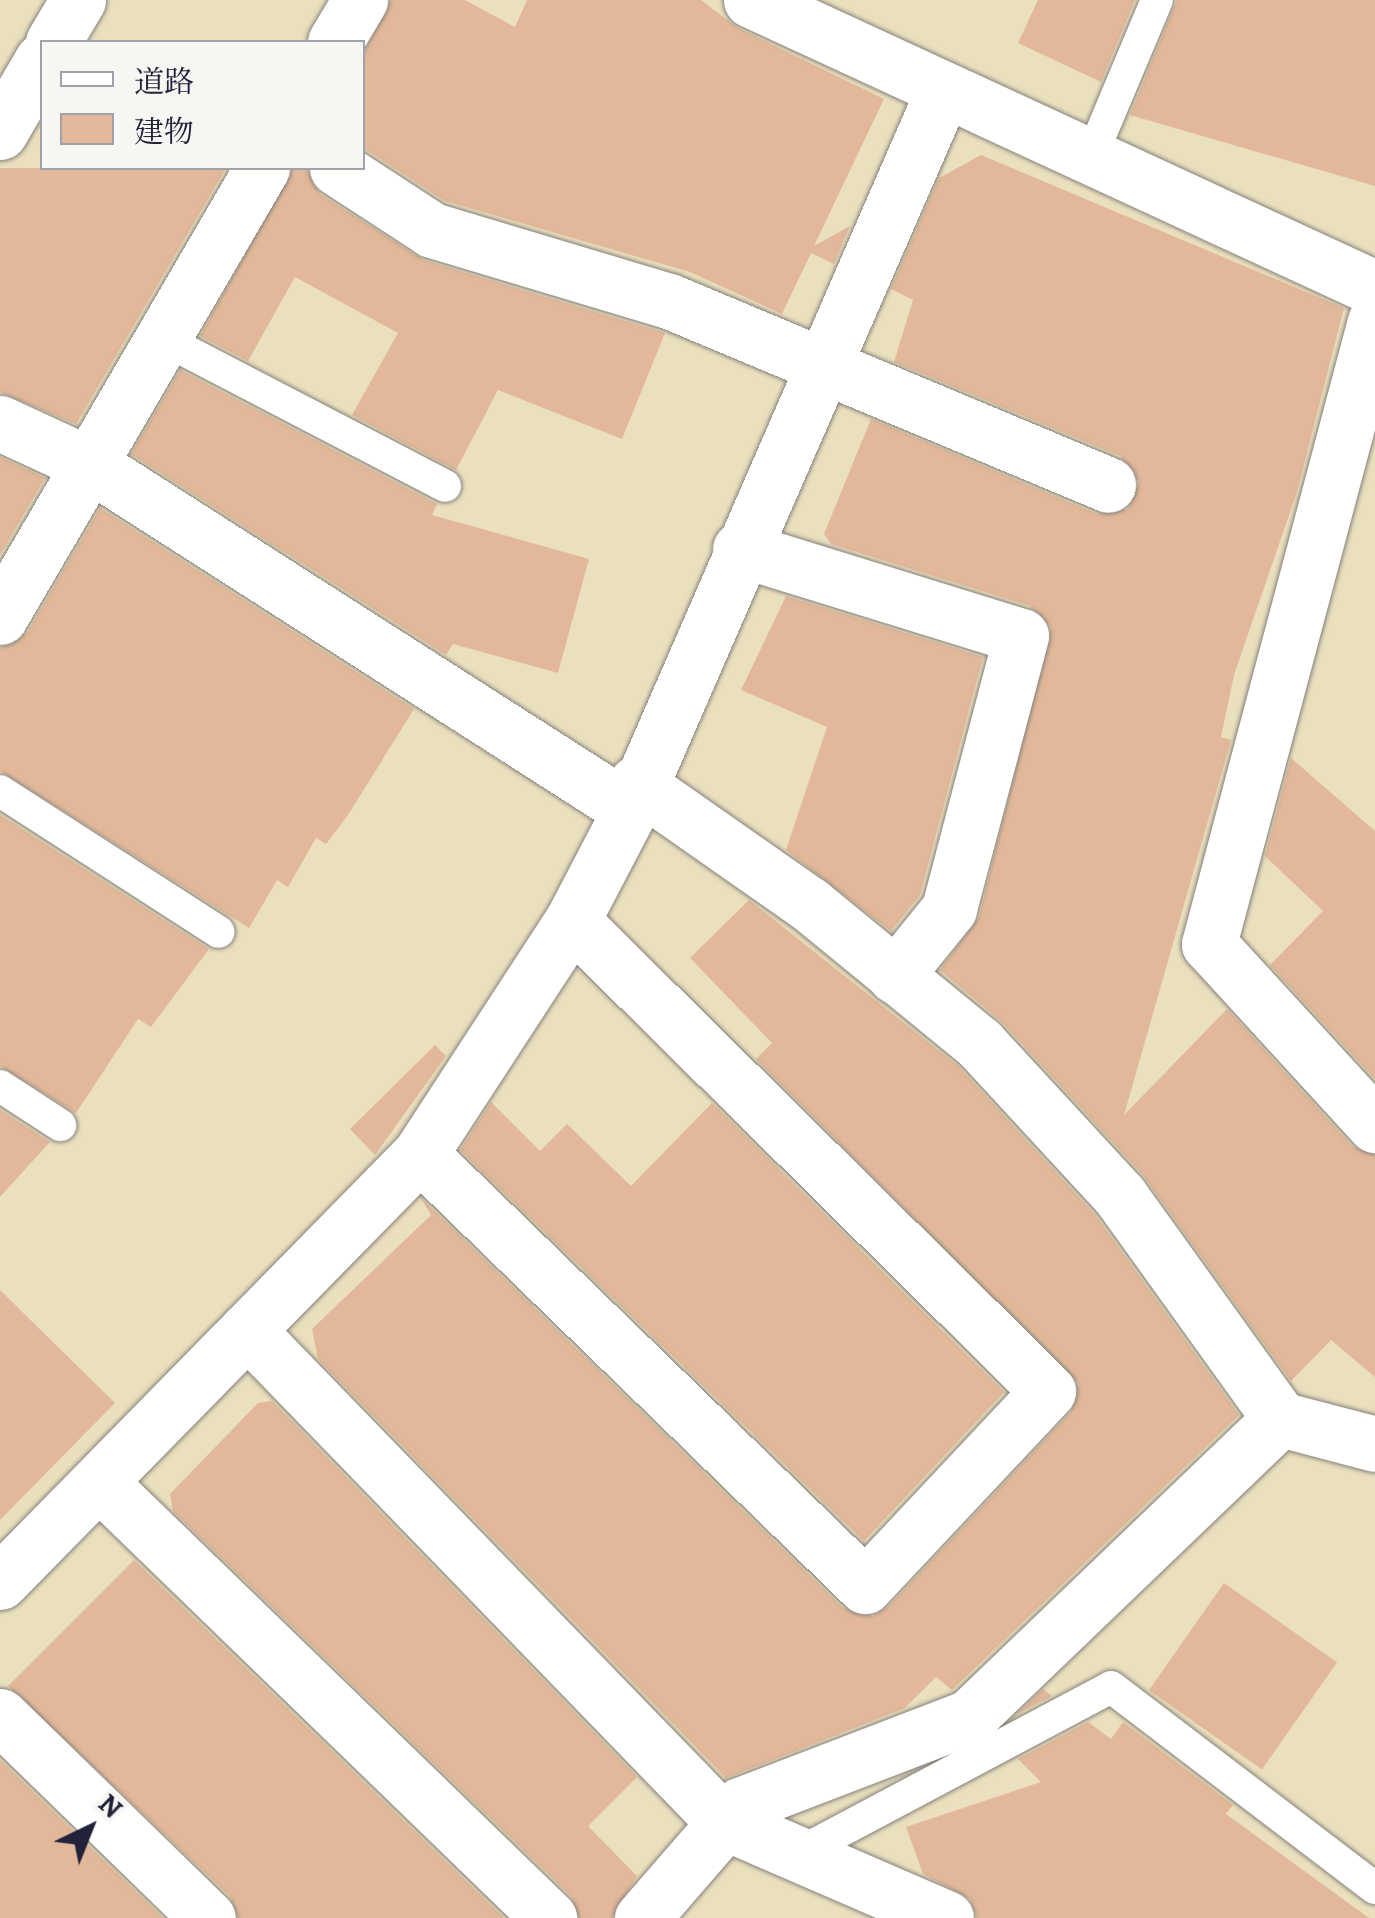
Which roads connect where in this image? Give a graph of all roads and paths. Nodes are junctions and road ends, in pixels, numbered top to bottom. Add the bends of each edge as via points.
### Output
1 (78, 0) edge
2 (360, 0) edge
3 (750, 0) edge
4 (1157, 0) edge
5 (54, 40) edge
6 (336, 40) edge
7 (40, 63) edge
8 (944, 88) junction
9 (0, 132) edge
10 (1091, 158) junction
11 (261, 170) edge
12 (340, 170) edge
13 (1375, 288) edge
14 (1375, 322) edge
15 (163, 339) junction
16 (822, 364) junction
17 (0, 423) edge
18 (91, 465) junction
19 (1108, 485) dead end
20 (445, 486) dead end
21 (740, 550) junction
22 (0, 617) edge
23 (0, 791) edge
24 (633, 797) junction
25 (572, 922) junction
26 (218, 932) dead end
27 (895, 976) junction
28 (0, 1086) edge
29 (1375, 1125) edge
30 (60, 1126) dead end
31 (420, 1154) junction
32 (247, 1330) junction
33 (1280, 1419) junction
34 (1375, 1444) edge
35 (98, 1482) junction
36 (0, 1582) edge
37 (0, 1716) edge
38 (724, 1822) junction
39 (799, 1854) junction
40 (1375, 1888) edge
41 (929, 1913) edge
42 (208, 1918) edge
43 (549, 1918) edge
44 (642, 1918) edge

1 - 5 street
2 - 6 street
3 - 8 street
4 - 10 lane
7 - 9 street
8 - 10 street
8 - 16 street
10 - 13 street
11 - 15 street
12 - 16 street via 432,230 669,301
14 - 29 street via 1209,944
15 - 18 street
15 - 20 lane
16 - 19 street
16 - 21 street
17 - 18 street
18 - 22 street
18 - 24 street
21 - 24 street
21 - 27 street via 1021,636 950,909
23 - 26 lane
24 - 25 street
24 - 27 street
25 - 31 street
25 - 31 street via 1048,1391 866,1586
27 - 33 street via 979,1044 1120,1196
28 - 30 lane
31 - 32 street
32 - 35 street
32 - 38 street
33 - 34 street
33 - 38 street via 969,1717 740,1805
35 - 36 street
35 - 43 street
37 - 42 street
38 - 39 street
38 - 44 street
39 - 40 lane via 1111,1687
39 - 41 street

